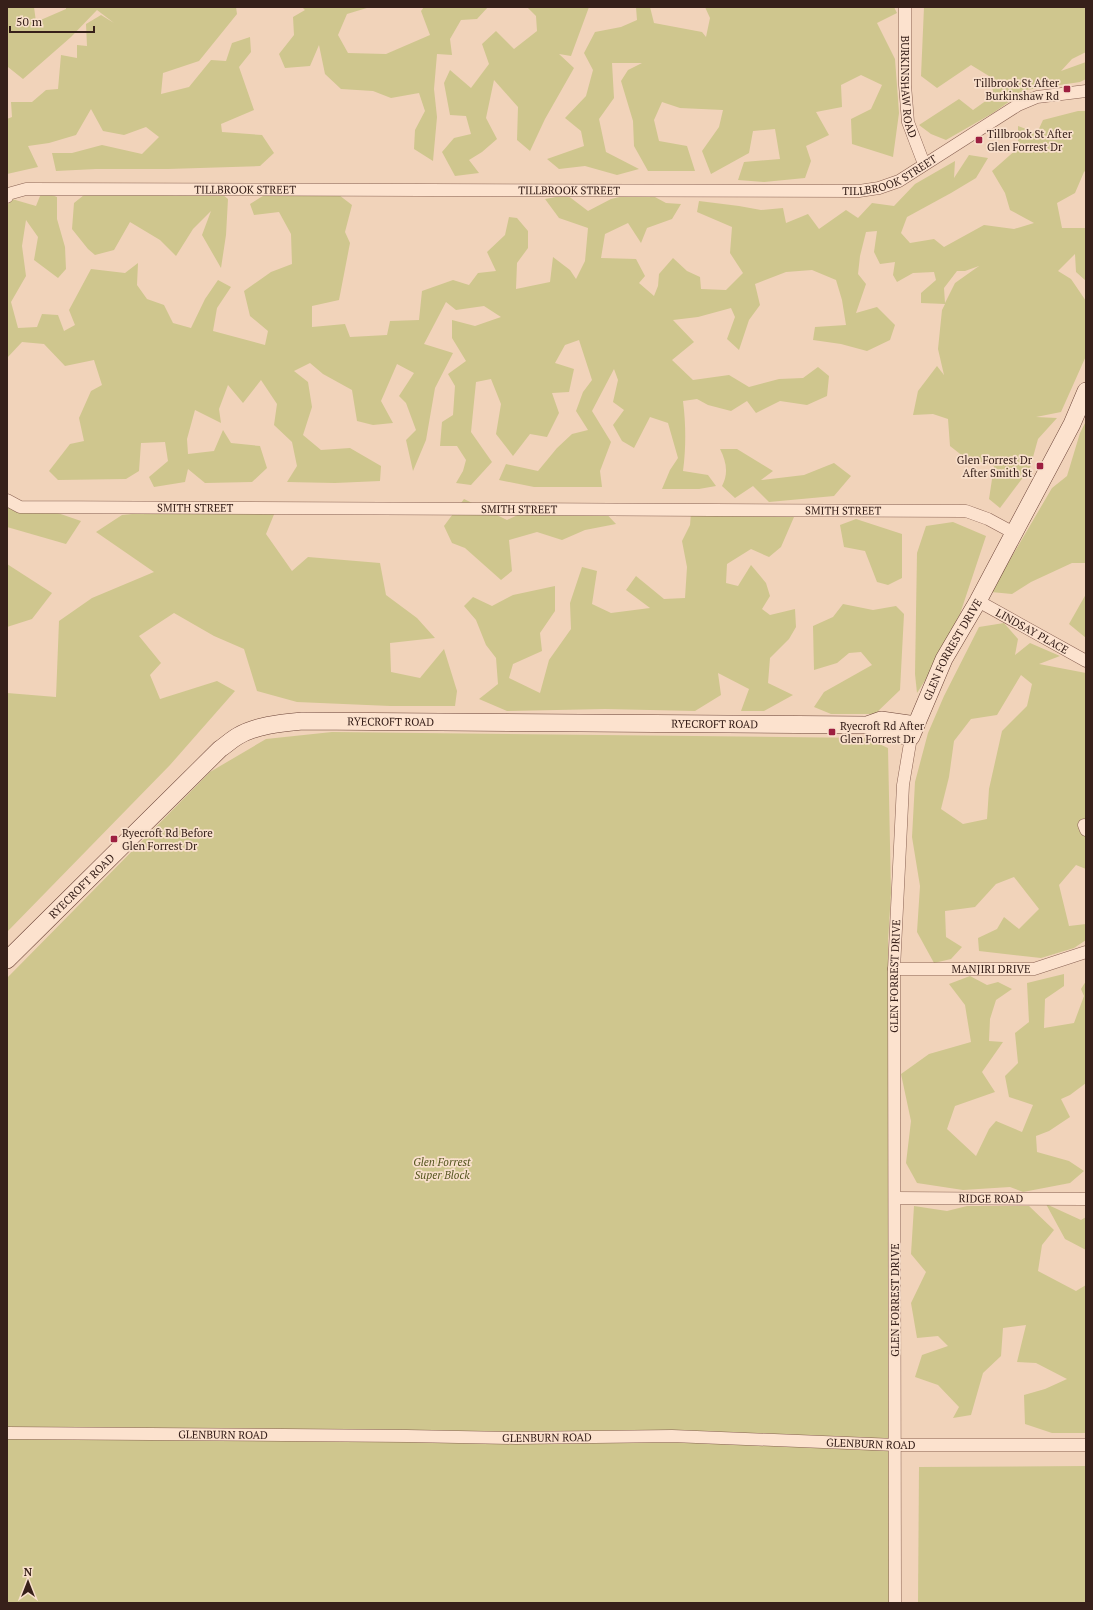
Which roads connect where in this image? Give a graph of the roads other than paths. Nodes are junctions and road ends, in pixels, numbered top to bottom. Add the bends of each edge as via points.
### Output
1 (905, 7) edge
2 (1086, 91) edge
3 (924, 164) junction
4 (7, 196) edge
5 (1086, 392) edge
6 (7, 500) edge
7 (1014, 533) junction
8 (978, 601) junction
9 (1086, 661) edge
10 (914, 731) junction
11 (1086, 952) edge
12 (7, 960) edge
13 (894, 969) junction
14 (895, 1198) junction
15 (1086, 1199) edge
16 (7, 1433) edge
17 (896, 1445) junction
18 (1086, 1445) edge
19 (895, 1603) edge

1 - 3 street, BURKINSHAW ROAD via 905,85 908,122
2 - 3 street, TILLBROOK STREET via 1037,97 1018,104
3 - 4 street, TILLBROOK STREET via 899,181 859,191 26,189
5 - 7 street, GLEN FORREST DRIVE via 1072,424
6 - 7 street, SMITH STREET via 20,507 966,511
7 - 8 street, GLEN FORREST DRIVE
8 - 9 street, LINDSAY PLACE
8 - 10 street, GLEN FORREST DRIVE via 944,659
10 - 12 street, RYECROFT ROAD via 881,720 867,725 302,721 253,729 220,749
10 - 13 street, GLEN FORREST DRIVE via 903,785
11 - 13 street, MANJIRI DRIVE via 1034,969
13 - 14 street, GLEN FORREST DRIVE
14 - 15 street, RIDGE ROAD
14 - 17 street, GLEN FORREST DRIVE
16 - 17 street, GLENBURN ROAD via 516,1438 672,1436
17 - 18 street, GLENBURN ROAD
17 - 19 street, GLEN FORREST DRIVE

